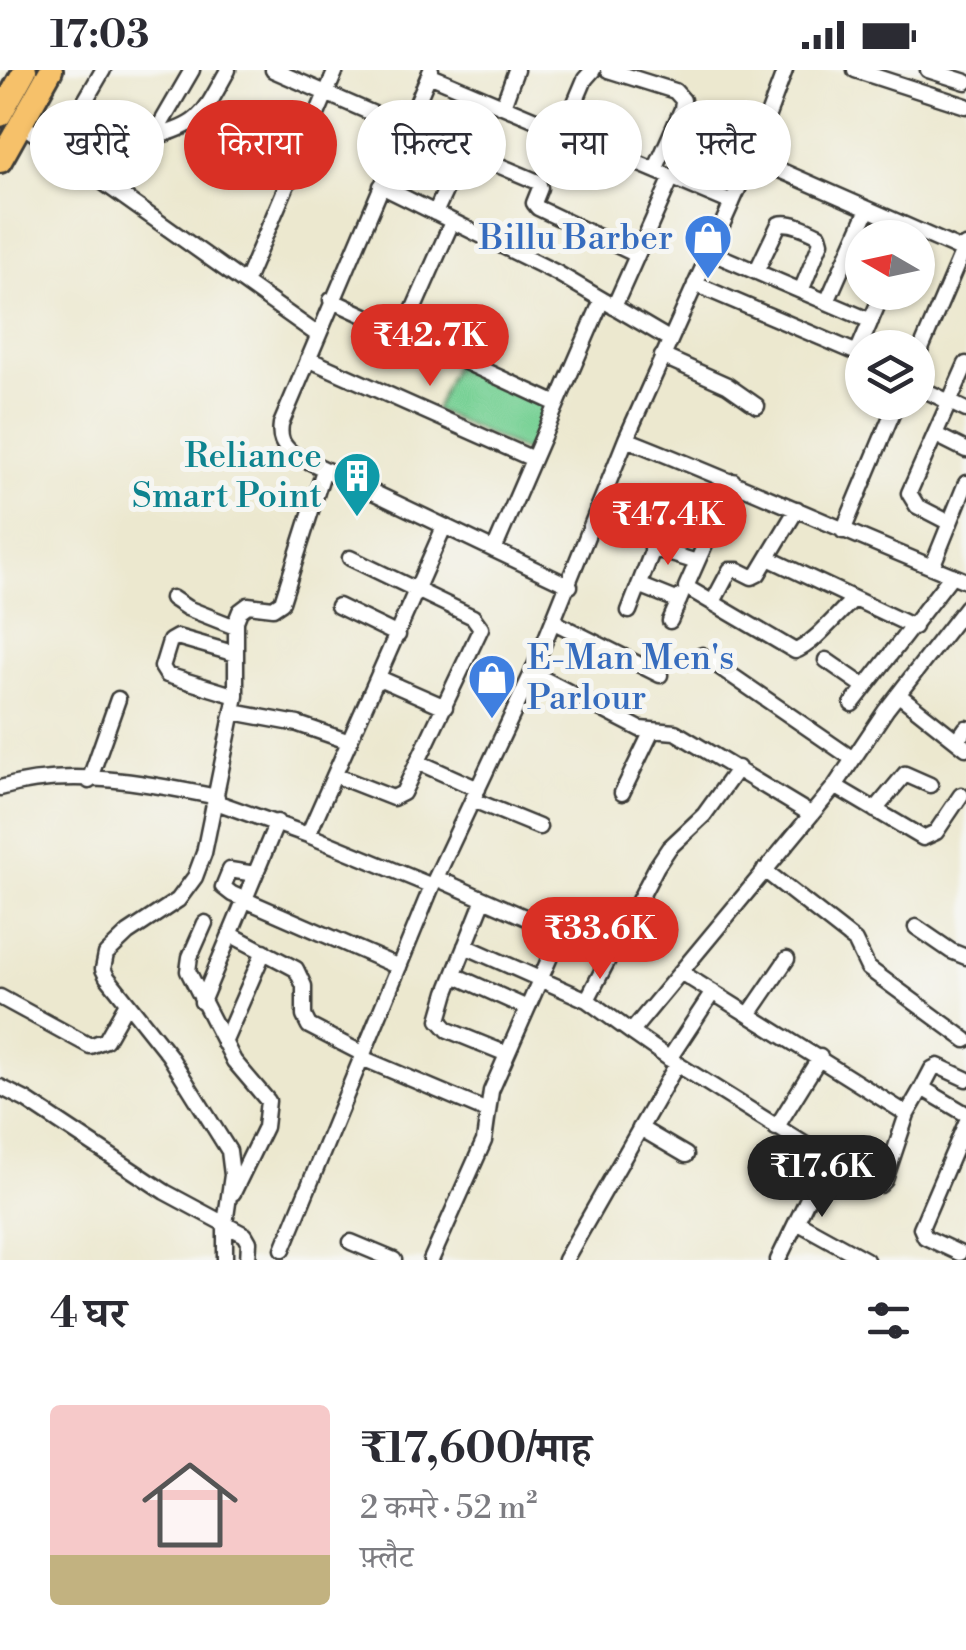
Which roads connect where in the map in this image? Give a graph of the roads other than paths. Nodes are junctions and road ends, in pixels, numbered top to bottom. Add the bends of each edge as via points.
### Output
1 (25, 70) edge
2 (51, 70) edge
3 (103, 70) edge
4 (192, 70) edge
5 (228, 70) edge
6 (274, 70) edge
7 (336, 70) edge
8 (516, 70) edge
9 (592, 70) edge
10 (608, 70) edge
11 (785, 70) edge
12 (855, 70) edge
13 (928, 70) edge
14 (430, 72) edge
15 (966, 82) edge
16 (326, 93) junction
17 (86, 100) edge
18 (418, 100) edge
19 (490, 100) edge
20 (505, 100) edge
21 (576, 100) edge
22 (774, 100) edge
23 (966, 106) edge
24 (357, 107) edge
25 (164, 118) edge
26 (10, 119) edge
27 (164, 134) edge
28 (0, 161) edge
29 (642, 162) edge
30 (656, 168) junction
31 (662, 171) edge
32 (791, 175) edge
33 (114, 190) edge
34 (122, 190) edge
35 (379, 190) edge
36 (389, 190) edge
37 (666, 190) edge
38 (703, 190) edge
39 (737, 190) edge
40 (120, 194) junction
41 (732, 202) junction
42 (868, 209) junction
43 (435, 213) junction
44 (865, 220) edge
45 (452, 222) junction
46 (965, 249) edge
47 (710, 252) junction
48 (637, 255) junction
49 (845, 271) edge
50 (756, 272) junction
51 (245, 283) junction
52 (695, 284) junction
53 (801, 291) junction
54 (331, 300) junction
55 (826, 302) junction
56 (608, 303) junction
57 (876, 310) edge
58 (871, 320) junction
59 (868, 330) edge
60 (929, 330) edge
61 (403, 333) junction
62 (318, 336) junction
63 (670, 340) junction
64 (845, 348) edge
65 (662, 356) junction
66 (308, 360) junction
67 (965, 372) edge
68 (935, 395) edge
69 (950, 402) junction
70 (558, 404) junction
71 (757, 406) dead end
72 (966, 410) edge
73 (889, 420) edge
74 (936, 434) junction
75 (626, 440) junction
76 (966, 450) edge
77 (533, 459) junction
78 (324, 470) junction
79 (733, 481) junction
80 (966, 483) edge
81 (602, 502) junction
82 (798, 509) junction
83 (642, 520) dead end
84 (950, 523) junction
85 (444, 526) junction
86 (843, 530) junction
87 (710, 531) junction
88 (652, 548) junction
89 (494, 550) junction
90 (350, 558) dead end
91 (768, 558) junction
92 (697, 562) junction
93 (932, 567) junction
94 (959, 578) edge
95 (639, 585) junction
96 (570, 586) junction
97 (418, 589) junction
98 (683, 594) junction
99 (172, 598) dead end
100 (854, 599) junction
101 (713, 602) junction
102 (338, 606) dead end
103 (966, 608) edge
104 (629, 611) dead end
105 (670, 621) dead end
106 (554, 622) junction
107 (961, 625) edge
108 (235, 627) junction
109 (914, 627) junction
110 (398, 635) junction
111 (236, 654) junction
112 (702, 656) dead end
113 (826, 660) dead end
114 (532, 673) junction
115 (660, 675) dead end
116 (379, 678) junction
117 (865, 688) junction
118 (898, 694) junction
119 (236, 696) junction
120 (118, 698) dead end
121 (852, 704) dead end
122 (445, 707) junction
123 (233, 712) junction
124 (652, 731) junction
125 (963, 739) edge
126 (350, 742) junction
127 (853, 759) junction
128 (418, 762) junction
129 (738, 768) junction
130 (337, 776) junction
131 (89, 780) junction
132 (835, 786) junction
133 (930, 786) dead end
134 (0, 788) edge
135 (622, 793) dead end
136 (475, 794) junction
137 (962, 794) dead end
138 (216, 799) junction
139 (875, 810) junction
140 (809, 813) junction
141 (277, 822) junction
142 (539, 827) dead end
143 (308, 834) junction
144 (764, 870) junction
145 (255, 874) junction
146 (434, 882) junction
147 (244, 900) junction
148 (484, 900) junction
149 (205, 923) dead end
150 (916, 927) dead end
151 (230, 934) junction
152 (466, 946) junction
153 (264, 950) junction
154 (966, 957) edge
155 (787, 960) dead end
156 (399, 968) junction
157 (682, 973) junction
158 (454, 975) junction
159 (540, 978) junction
160 (712, 992) junction
161 (0, 997) edge
162 (587, 1000) junction
163 (202, 1002) junction
164 (127, 1004) junction
165 (527, 1008) junction
166 (750, 1014) junction
167 (631, 1032) junction
168 (966, 1040) edge
169 (224, 1043) junction
170 (507, 1054) junction
171 (362, 1056) junction
172 (820, 1057) junction
173 (673, 1062) junction
174 (966, 1079) edge
175 (0, 1087) edge
176 (922, 1088) junction
177 (487, 1110) junction
178 (907, 1114) junction
179 (966, 1114) edge
180 (966, 1123) edge
181 (640, 1128) junction
182 (776, 1128) junction
183 (686, 1155) dead end
184 (826, 1160) junction
185 (228, 1202) junction
186 (797, 1222) junction
187 (225, 1224) junction
188 (966, 1238) edge
189 (352, 1242) dead end
190 (283, 1249) dead end
191 (963, 1255) edge
192 (224, 1260) edge
193 (248, 1260) edge
194 (394, 1260) edge
195 (431, 1260) edge
196 (565, 1260) edge
197 (778, 1260) edge
198 (866, 1260) edge

1 - 26 highway
2 - 26 highway
3 - 17 street
4 - 25 street
5 - 27 street via 197,120
6 - 16 street
7 - 16 street
8 - 20 street
9 - 21 street
10 - 30 street via 682,100
11 - 22 street
12 - 23 street
13 - 15 street
14 - 18 street
14 - 19 street
16 - 24 street
16 - 51 street
26 - 28 highway
29 - 30 street
30 - 31 street
32 - 42 street
33 - 40 street
34 - 40 street
35 - 54 street
36 - 43 street
37 - 48 street
38 - 41 street
39 - 41 street
40 - 51 street
41 - 47 street
42 - 44 street
42 - 46 street
43 - 45 street
43 - 48 street via 460,158 472,154 538,182 538,208
45 - 56 street
45 - 61 street
46 - 60 street
47 - 50 street
47 - 52 street
48 - 56 street
49 - 55 street
50 - 53 street
50 - 53 street via 779,224 812,232 821,242
51 - 62 street
52 - 63 street
52 - 64 street
53 - 55 street
54 - 61 street
54 - 62 street
55 - 58 street
56 - 63 street
56 - 70 street
57 - 58 street
58 - 59 street
61 - 70 street
62 - 66 street
63 - 65 street
65 - 71 street
65 - 75 street
66 - 77 street
66 - 78 street via 280,435 292,454
67 - 69 street
68 - 69 street
69 - 72 street
69 - 74 street
70 - 77 street
73 - 86 street
74 - 76 street
74 - 84 street via 909,498
75 - 79 street
75 - 81 street
77 - 89 street
78 - 85 street
78 - 108 street via 282,602 244,608
79 - 82 street
79 - 87 street
80 - 84 street
81 - 83 street
81 - 96 street
82 - 86 street
82 - 91 street
84 - 93 street
85 - 89 street
85 - 97 street
86 - 93 street
87 - 88 street via 669,520
87 - 92 street
88 - 92 street
88 - 95 street
89 - 96 street
90 - 97 street
91 - 100 street
91 - 101 street via 755,577 730,570
92 - 98 street
93 - 94 street
94 - 109 street
95 - 98 street
95 - 104 street
96 - 106 street
97 - 110 street
97 - 122 street via 480,622 480,636
98 - 101 street
98 - 105 street
99 - 108 street
100 - 101 street via 795,651
100 - 109 street
102 - 110 street
103 - 107 street
106 - 114 street
106 - 115 street
107 - 118 street
108 - 111 street
109 - 117 street
110 - 116 street
111 - 119 street
111 - 119 street via 177,636 162,667 167,675
112 - 127 street
113 - 117 street
114 - 124 street
114 - 136 street
116 - 122 street
116 - 126 street
117 - 121 street
118 - 125 street
118 - 127 street
119 - 123 street
120 - 131 street
122 - 128 street
123 - 126 street
123 - 138 street
124 - 129 street via 675,732
124 - 135 street
126 - 130 street
127 - 132 street
128 - 130 street via 393,798
128 - 136 street
129 - 140 street
129 - 162 street via 657,866
130 - 143 street
131 - 134 street
131 - 138 street
132 - 139 street
132 - 140 street
133 - 139 street via 905,774
136 - 142 street
136 - 146 street
137 - 139 street via 928,838
138 - 141 street
138 - 164 street via 188,888 106,954 103,969
140 - 144 street
141 - 143 street
141 - 145 street
143 - 146 street
144 - 157 street
144 - 168 street via 855,941 868,968
145 - 147 street
145 - 147 street via 230,870 222,881
146 - 148 street
146 - 156 street
147 - 151 street
147 - 156 street
148 - 152 street
148 - 159 street via 552,932 554,948
149 - 163 street via 188,965
150 - 154 street
151 - 153 street
151 - 163 street
152 - 158 street
152 - 159 street
153 - 169 street
153 - 171 street via 300,974 309,1026
155 - 166 street
156 - 171 street
157 - 160 street
157 - 167 street
158 - 165 street
158 - 170 street via 441,1026
159 - 162 street
159 - 165 street
160 - 166 street
160 - 173 street
161 - 164 street via 90,1046 106,1040
162 - 167 street
163 - 169 street
164 - 185 street via 169,1054 229,1151
165 - 170 street
166 - 172 street
167 - 173 street
169 - 185 street via 269,1110
170 - 177 street
171 - 177 street
171 - 190 street
172 - 178 street
172 - 182 street
173 - 181 street
173 - 182 street
174 - 176 street via 938,1066
175 - 187 street
176 - 178 street
176 - 179 street
177 - 195 street via 484,1141
178 - 184 street via 880,1184
180 - 191 street via 921,1228 925,1237
181 - 183 street
181 - 196 street
182 - 184 street
184 - 186 street
185 - 187 street
186 - 197 street
186 - 198 street
187 - 192 street
187 - 193 street via 245,1235
188 - 191 street
189 - 194 street

